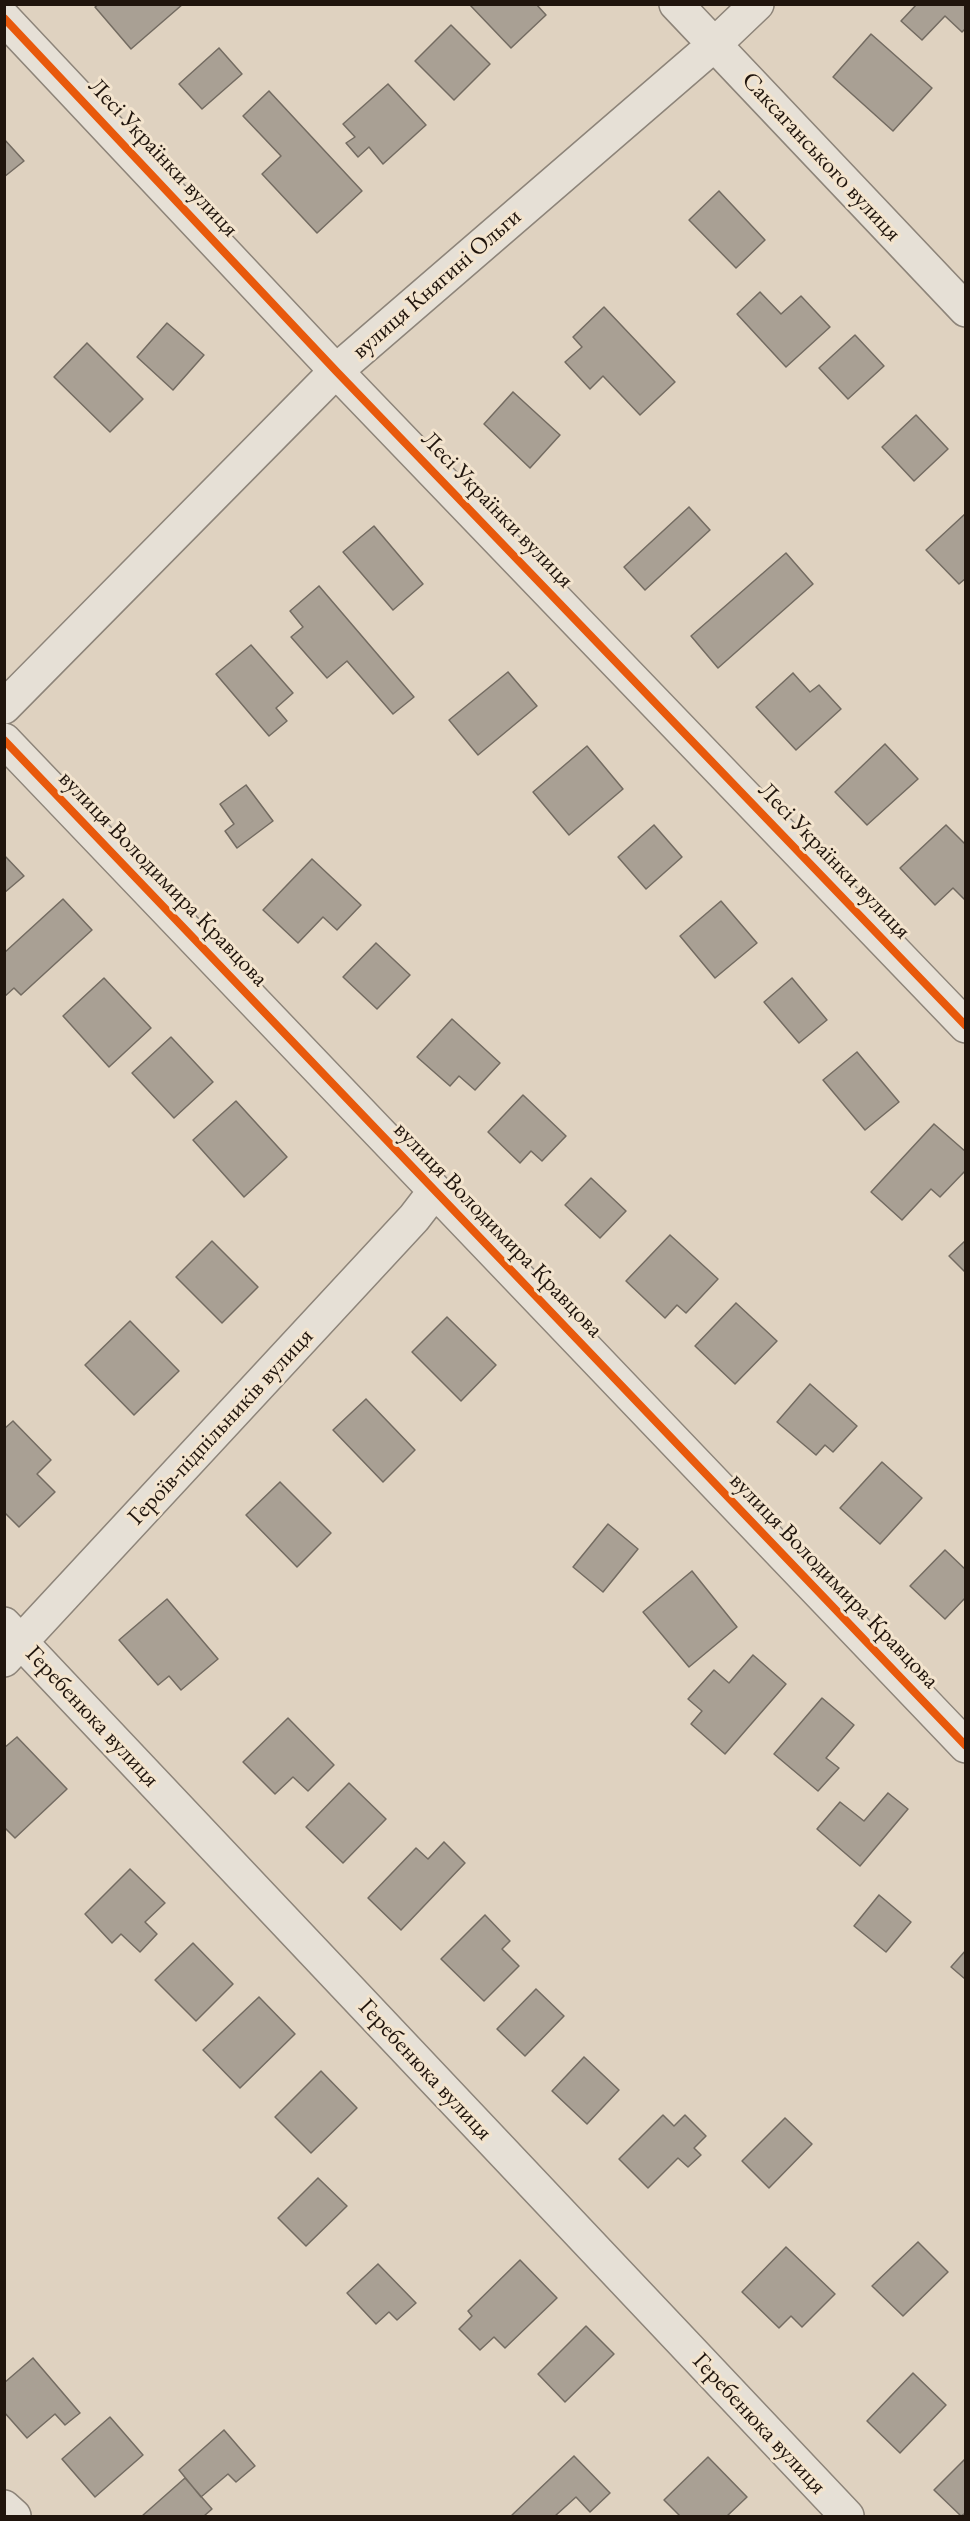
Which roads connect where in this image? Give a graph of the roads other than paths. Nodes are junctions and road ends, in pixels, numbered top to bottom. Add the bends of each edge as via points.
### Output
1 (676, 4) edge
2 (757, 4) edge
3 (4, 18) edge
4 (715, 44) junction
5 (966, 310) edge
6 (336, 371) junction
7 (4, 707) edge
8 (4, 740) edge
9 (966, 1026) edge
10 (434, 1192) junction
11 (10, 1642) edge
12 (966, 1746) edge
13 (4, 2506) edge
14 (14, 2517) edge
15 (847, 2517) edge

1 - 4 street, Саксаганського вулиця
2 - 4 street, вулиця Княгині Ольги
3 - 6 street, Лесі Українки вулиця
4 - 5 street, Саксаганського вулиця
4 - 6 street, вулиця Княгині Ольги
6 - 7 street, вулиця Княгині Ольги
6 - 9 street, Лесі Українки вулиця
8 - 10 street, вулиця Володимира Кравцова
10 - 11 street, Героїв-підпільників вулиця via 414,1218
10 - 12 street, вулиця Володимира Кравцова
11 - 15 street, Геребенюка вулиця
13 - 14 street

